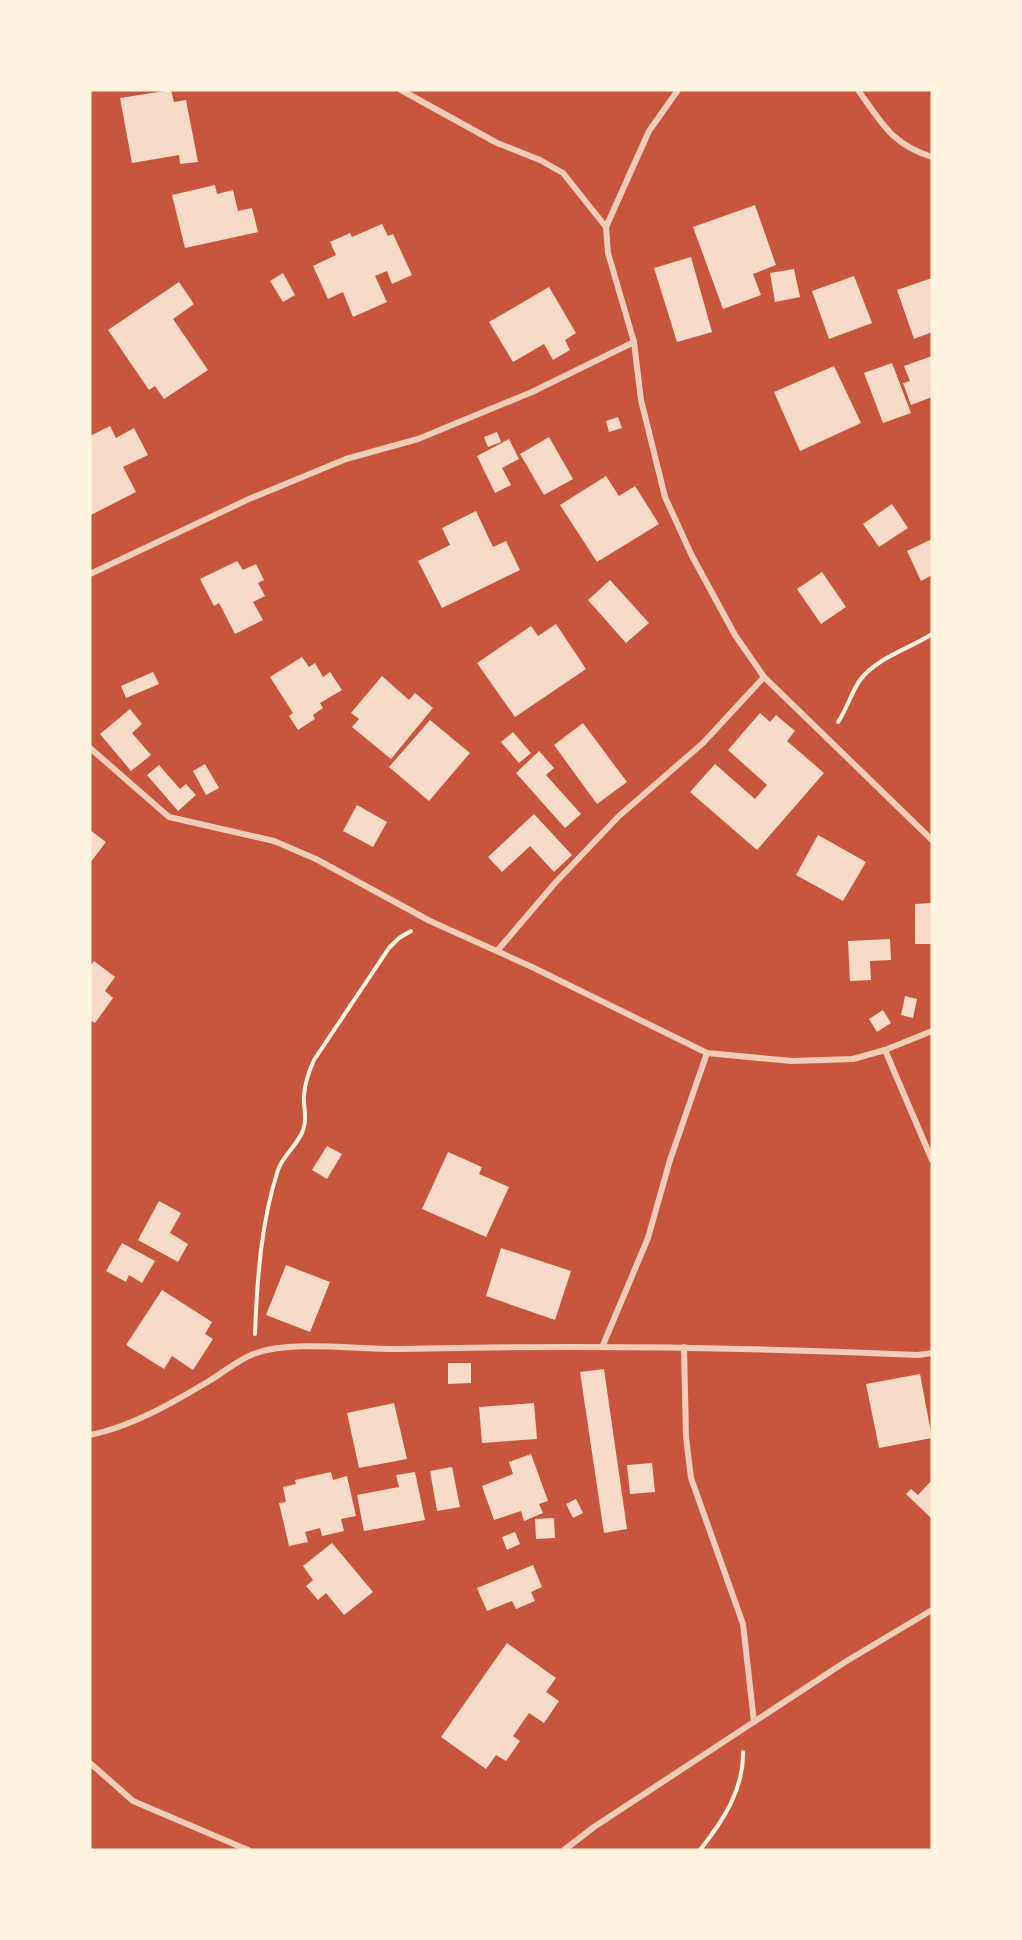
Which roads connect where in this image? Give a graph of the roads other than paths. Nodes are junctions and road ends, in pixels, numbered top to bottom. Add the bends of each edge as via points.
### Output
1 (401, 90) edge
2 (678, 90) edge
3 (858, 90) edge
4 (932, 157) edge
5 (606, 227) junction
6 (634, 342) junction
7 (90, 574) edge
8 (764, 677) junction
9 (90, 748) edge
10 (932, 840) edge
11 (497, 951) junction
12 (932, 1031) edge
13 (885, 1050) junction
14 (707, 1053) junction
15 (932, 1160) edge
16 (603, 1345) junction
17 (684, 1347) junction
18 (932, 1353) edge
19 (90, 1435) edge
20 (932, 1610) edge
21 (754, 1722) junction
22 (90, 1764) edge
23 (248, 1850) edge
24 (564, 1850) edge

1 - 5 street via 497,143 563,173
2 - 5 street via 649,131
3 - 4 street via 896,141
5 - 6 street via 608,253
6 - 7 street via 532,392 418,440 346,459 249,499
6 - 8 street via 641,400 665,497 735,635
8 - 10 street
8 - 11 street via 704,743 619,816
9 - 11 street via 169,817 274,841
11 - 14 street
12 - 13 street
13 - 14 street via 854,1059 792,1060
13 - 15 street
14 - 16 street via 648,1238
16 - 17 street
16 - 19 street via 285,1347 255,1353 191,1392 108,1431
17 - 18 street
17 - 21 street via 691,1478 743,1624
20 - 21 street
21 - 24 street
22 - 23 street via 133,1801

